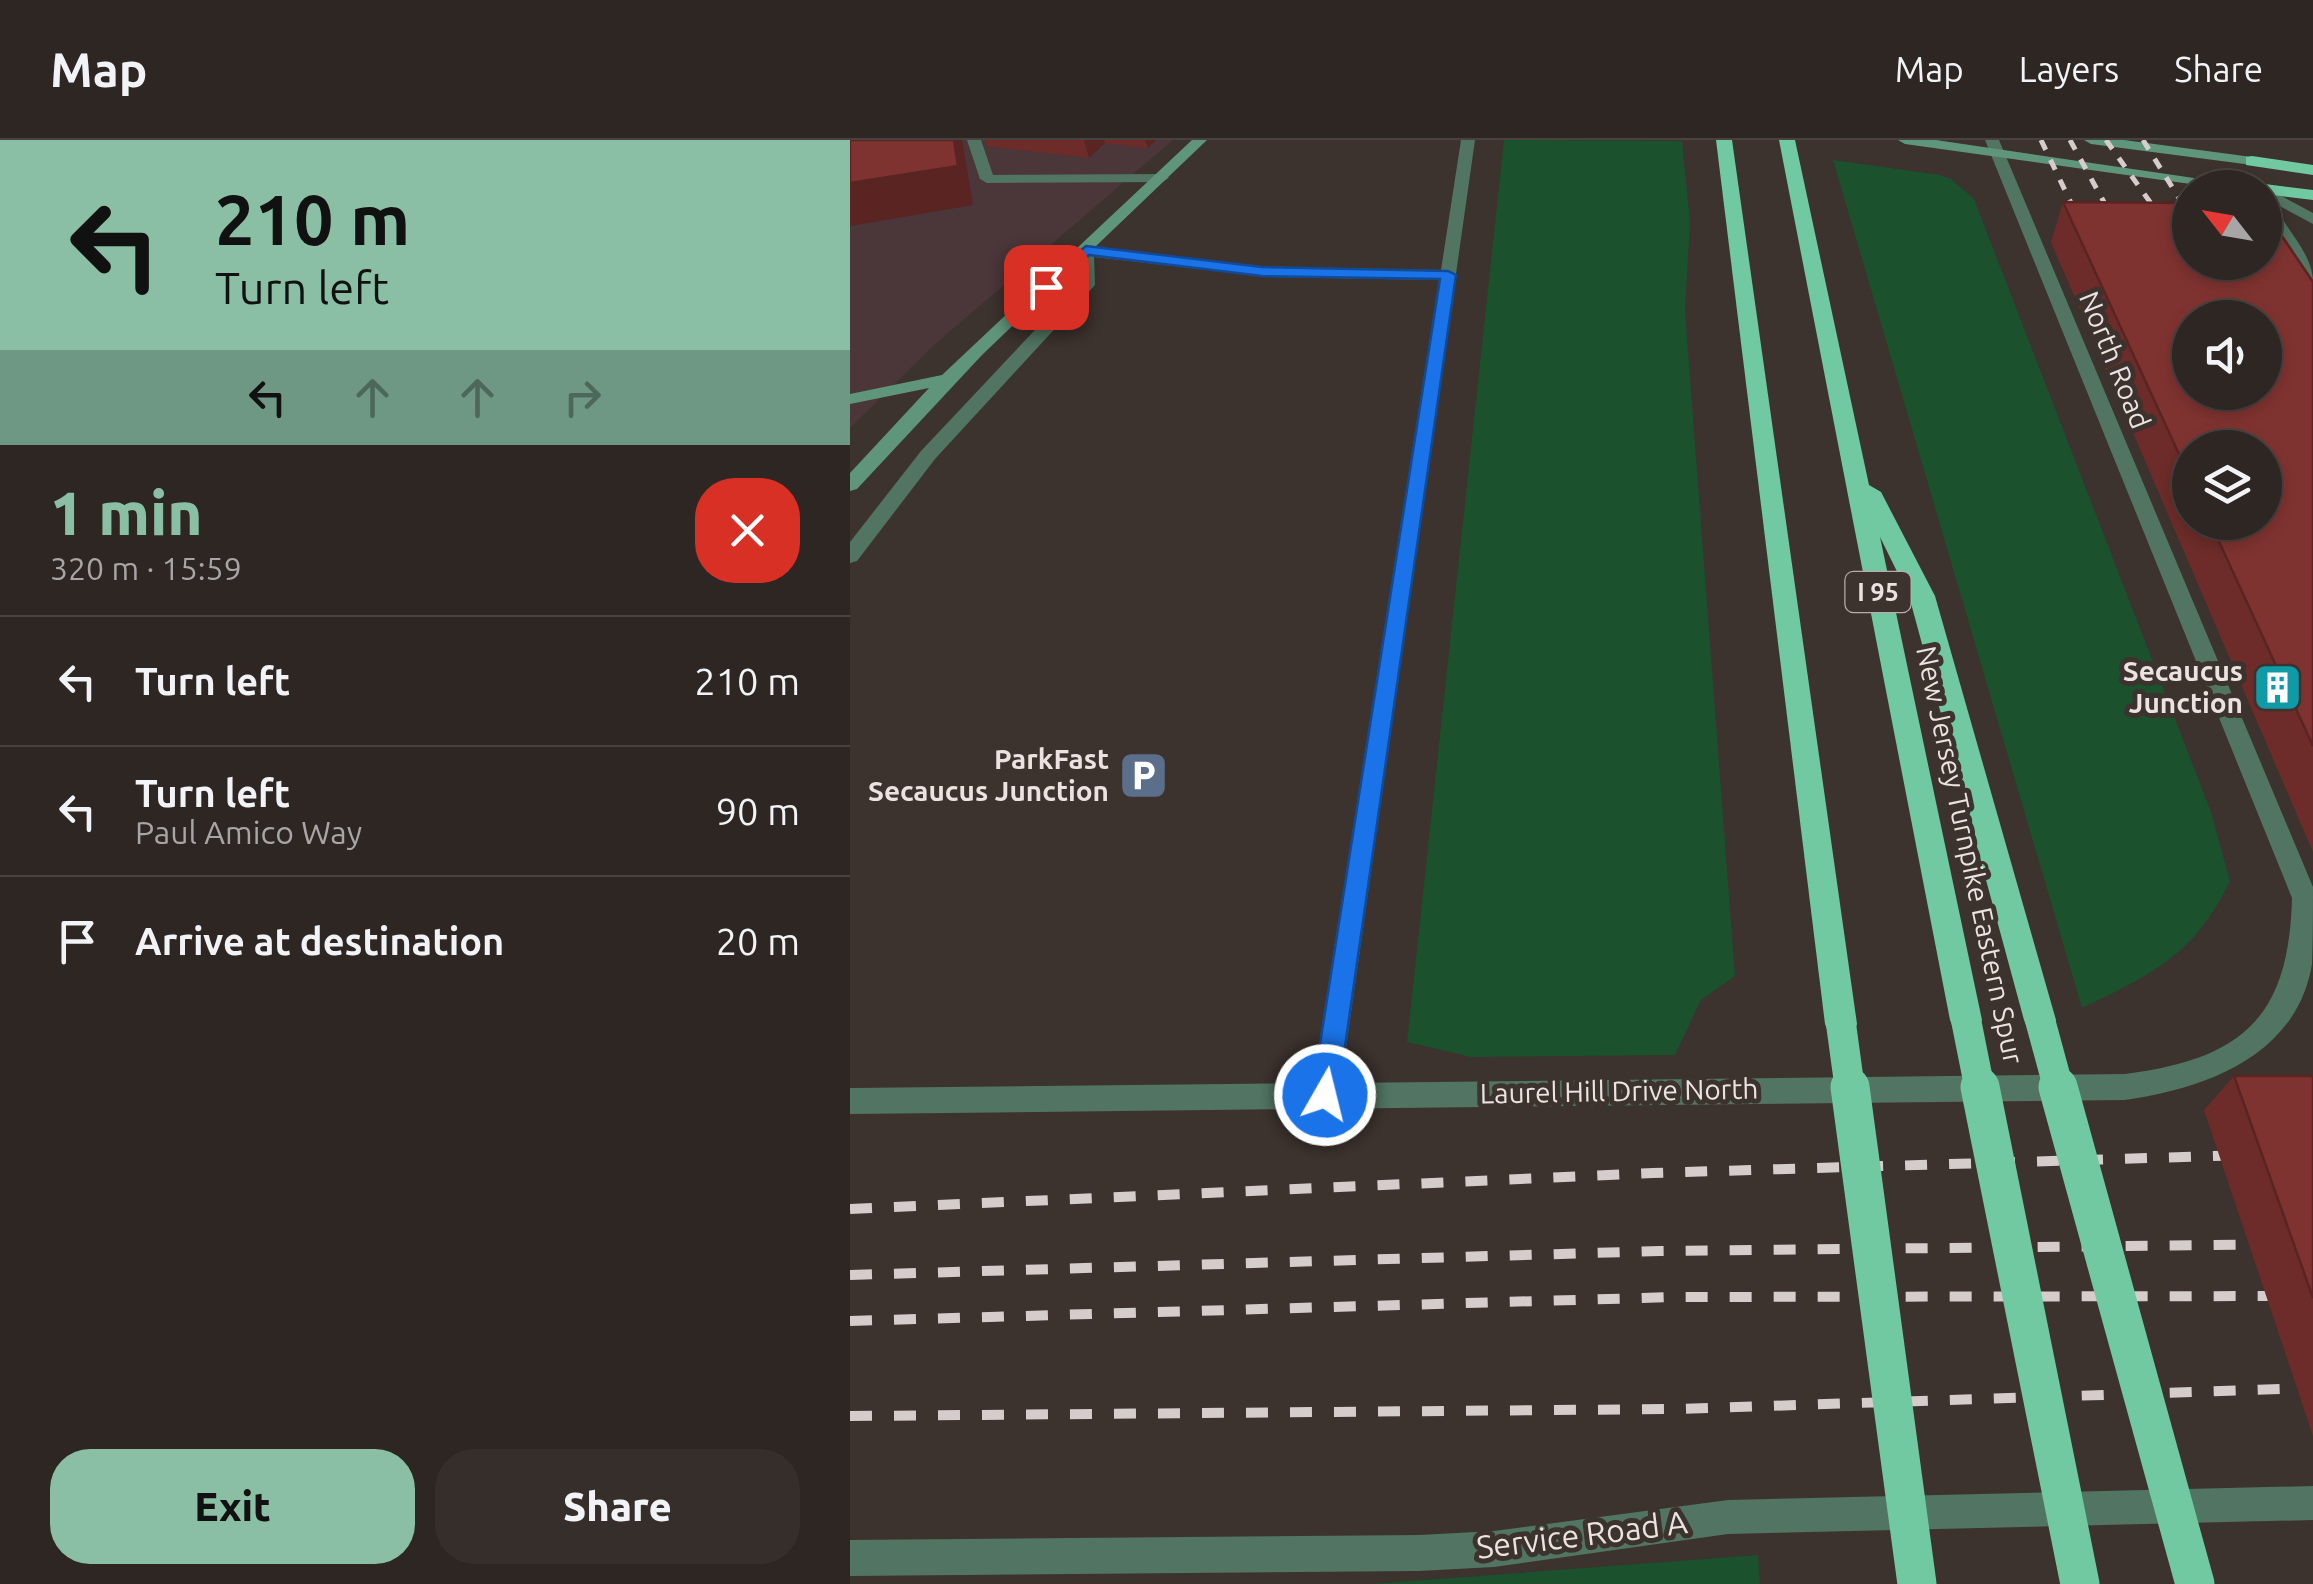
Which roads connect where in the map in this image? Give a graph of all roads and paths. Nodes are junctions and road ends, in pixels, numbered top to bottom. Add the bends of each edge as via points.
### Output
1 (974, 140) edge
2 (1200, 140) edge
3 (1468, 140) edge
4 (1905, 140) edge
5 (2091, 140) edge
6 (1994, 146) edge
7 (1725, 149) edge
8 (1790, 152) edge
9 (2252, 161) junction
10 (2255, 170) edge
11 (2313, 170) edge
12 (2172, 176) edge
13 (1162, 178) junction
14 (2282, 193) edge
15 (2313, 195) edge
16 (2282, 202) edge
17 (2313, 219) edge
18 (2282, 234) edge
19 (1086, 251) junction
20 (1448, 275) junction
21 (2313, 276) edge
22 (947, 378) junction
23 (850, 400) edge
24 (850, 451) edge
25 (1850, 457) junction
26 (864, 468) junction
27 (850, 484) edge
28 (850, 556) edge
29 (2310, 938) joint
30 (1325, 1095) junction
31 (850, 1100) edge
32 (2313, 1503) edge
33 (850, 1558) edge
34 (1916, 1584) edge
35 (2080, 1584) edge
36 (2195, 1584) edge

1 - 13 lane via 987,179
2 - 13 street
3 - 20 lane
4 - 6 street
5 - 9 street
6 - 12 street
6 - 29 lane, North Road via 2299,881
7 - 34 highway, bridge
8 - 25 highway, New Jersey Turnpike Eastern Spur / I 95
9 - 10 lane
9 - 11 highway
13 - 19 street
14 - 15 highway
16 - 17 lane
18 - 21 lane
19 - 20 lane via 1262,272
19 - 22 street
19 - 28 lane via 1088,282 928,454
20 - 30 lane
22 - 23 street
22 - 26 street
24 - 26 street
25 - 35 highway, New Jersey Turnpike Eastern Spur / I 95, bridge
25 - 36 highway, bridge via 1922,596
26 - 27 street
29 - 30 lane, Laurel Hill Drive North via 2297,994 2260,1042 2200,1074 2152,1086
30 - 31 lane, Laurel Hill Drive North
32 - 33 lane, Service Road A via 1744,1516 1419,1553

